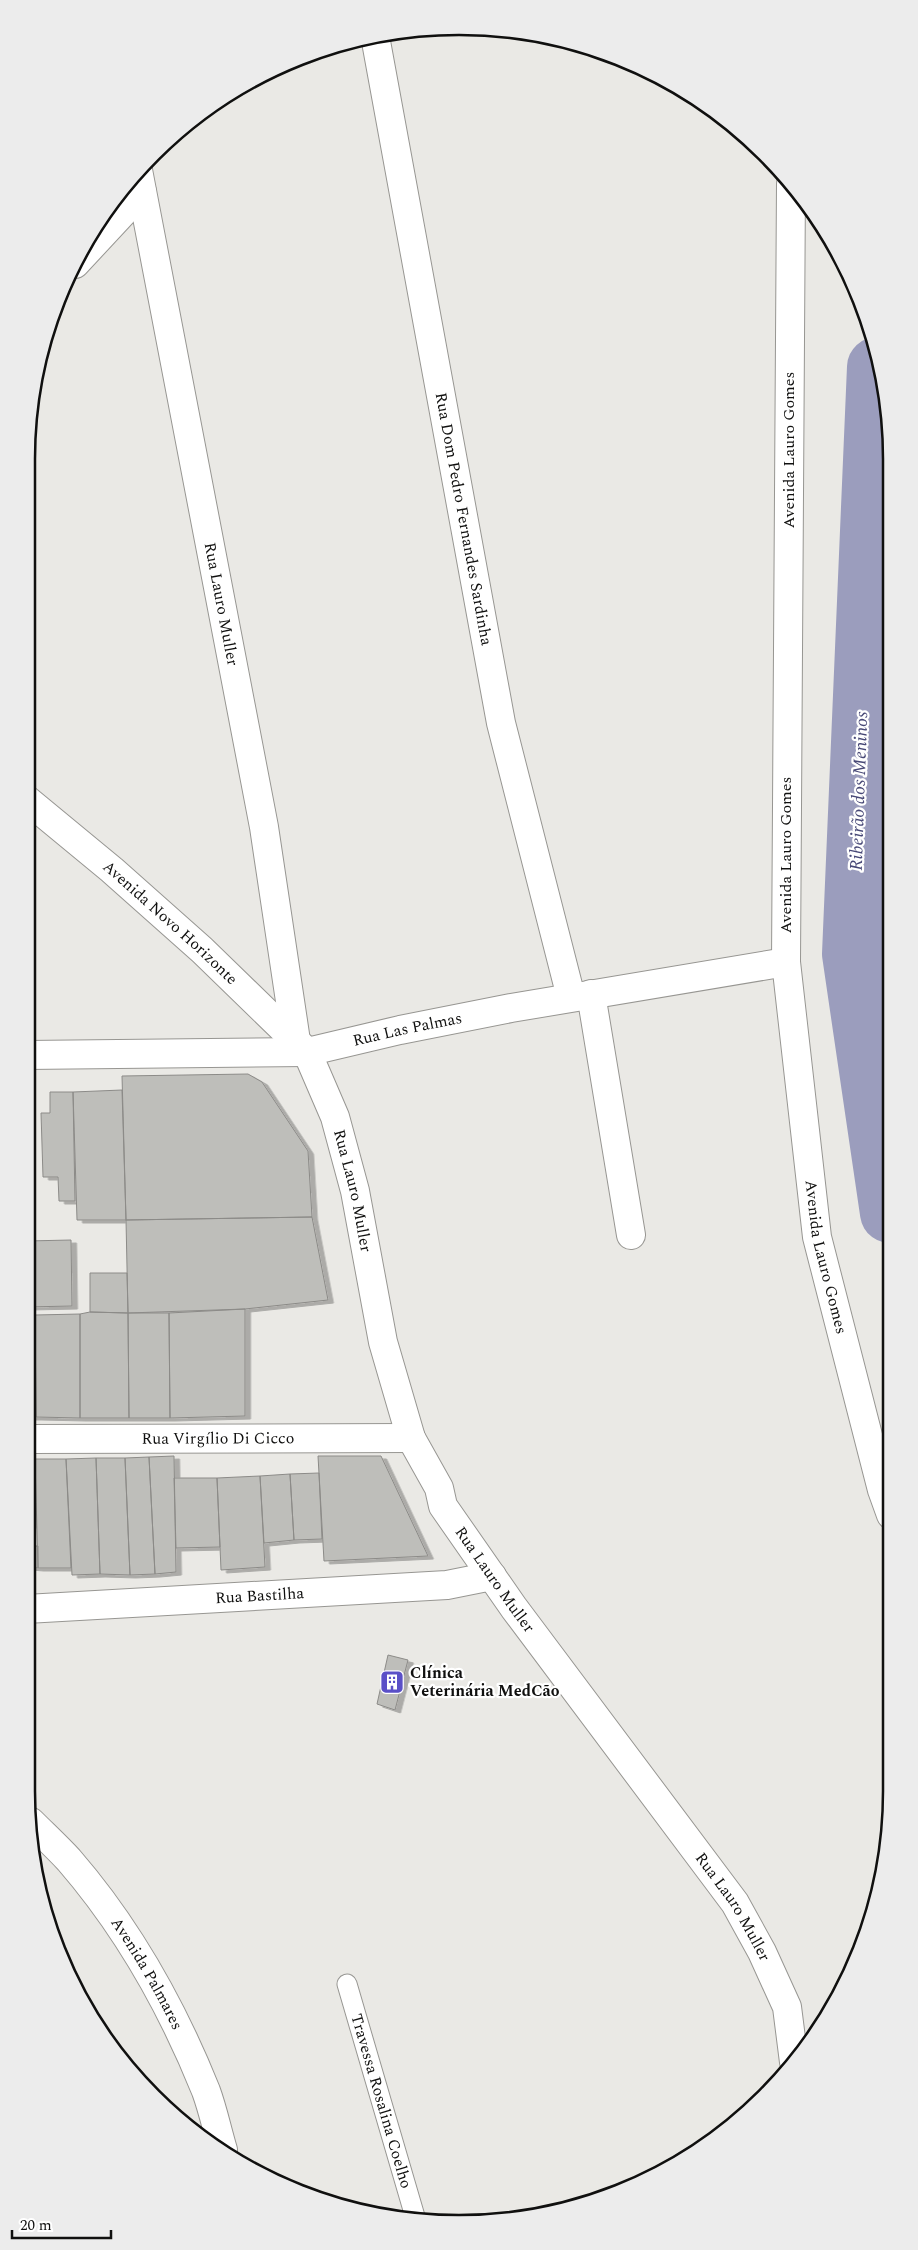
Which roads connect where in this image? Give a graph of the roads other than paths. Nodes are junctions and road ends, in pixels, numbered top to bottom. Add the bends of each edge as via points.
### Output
1 (376, 43) edge
2 (140, 181) edge
3 (791, 196) edge
4 (103, 229) edge
5 (35, 807) edge
6 (786, 962) junction
7 (581, 995) junction
8 (302, 1046) junction
9 (35, 1055) edge
10 (631, 1235) dead end
11 (411, 1438) junction
12 (35, 1439) edge
13 (883, 1493) edge
14 (492, 1576) junction
15 (35, 1608) edge
16 (37, 1828) edge
17 (347, 1984) dead end
18 (793, 2051) edge
19 (221, 2142) edge
20 (414, 2212) edge

1 - 7 street, Rua Dom Pedro Fernandes Sardinha via 501,723
2 - 4 street
2 - 8 street, Rua Lauro Muller via 264,827
3 - 6 street, Avenida Lauro Gomes
5 - 8 street, Avenida Novo Horizonte via 202,950
6 - 7 street, Rua Las Palmas
6 - 13 street, Avenida Lauro Gomes via 818,1237
7 - 8 street, Rua Las Palmas
7 - 10 street, Rua Dom Pedro Fernandes Sardinha
8 - 9 street, Rua Las Palmas
8 - 11 street, Rua Lauro Muller via 335,1117 354,1192 383,1342
11 - 12 street, Rua Virgílio Di Cicco
11 - 14 street, Rua Lauro Muller via 439,1488 443,1506
14 - 15 street, Rua Bastilha via 447,1585
14 - 18 street, Rua Lauro Muller via 735,1903 787,2007
16 - 19 street, Avenida Palmares via 69,1861 148,1972 206,2093
17 - 20 lane, Travessa Rosalina Coelho

